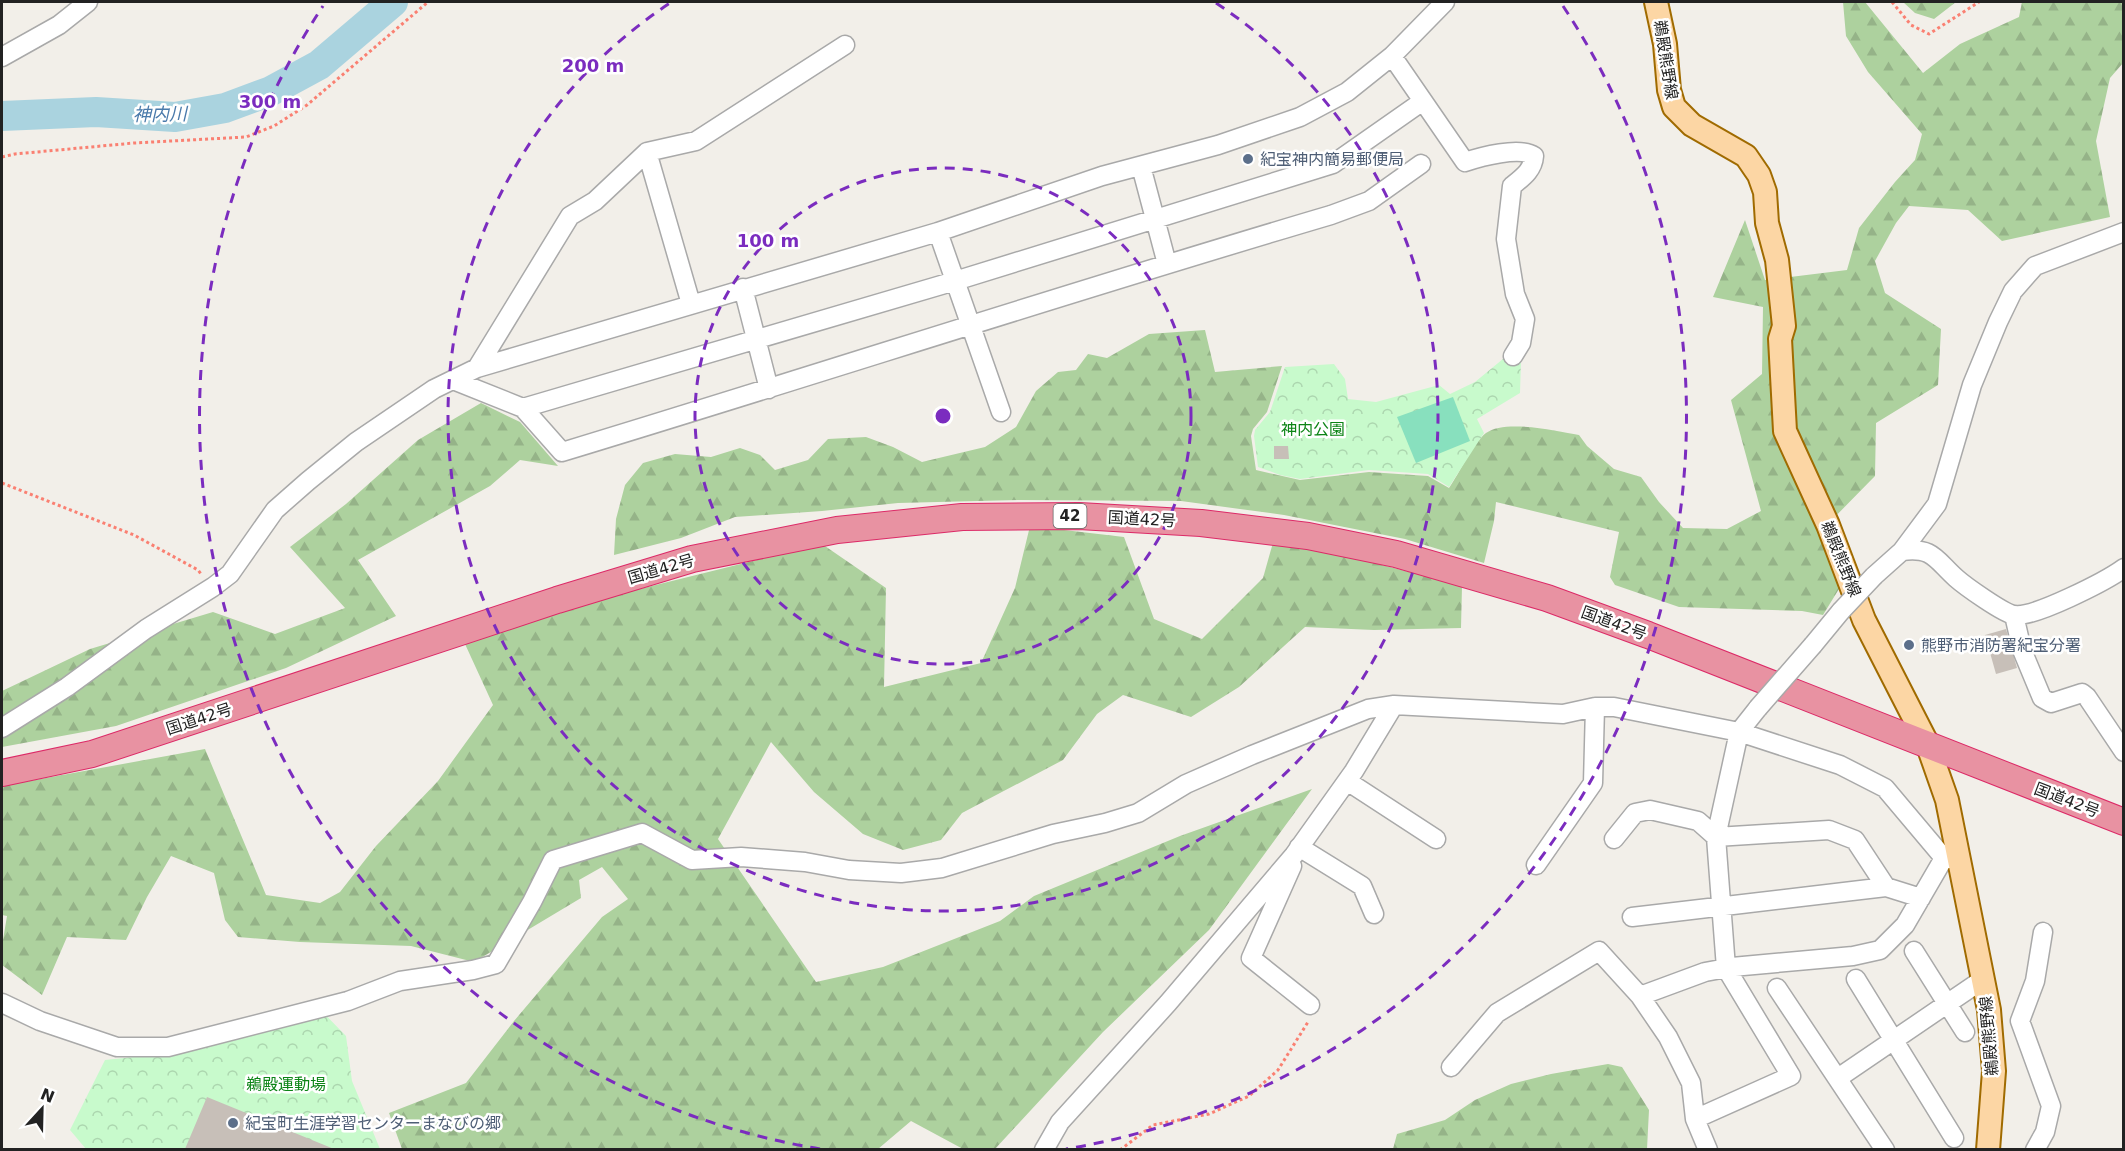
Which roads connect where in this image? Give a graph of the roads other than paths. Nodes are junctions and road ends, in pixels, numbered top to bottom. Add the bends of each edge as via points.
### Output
1 (88, 2) edge
2 (1445, 2) edge
3 (1656, 2) edge
4 (845, 45) dead end
5 (1392, 56) junction
6 (2, 57) edge
7 (1423, 100) junction
8 (647, 152) junction
9 (1421, 164) dead end
10 (1141, 166) junction
11 (1155, 219) junction
12 (938, 232) junction
13 (2124, 232) edge
14 (1167, 264) junction
15 (955, 281) junction
16 (743, 288) junction
17 (691, 304) junction
18 (970, 324) junction
19 (757, 340) junction
20 (1513, 356) dead end
21 (477, 368) junction
22 (453, 380) junction
23 (770, 389) junction
24 (523, 408) junction
25 (1001, 412) dead end
26 (1902, 550) junction
27 (2124, 568) edge
28 (2014, 615) junction
29 (1394, 705) junction
30 (1595, 707) junction
31 (2, 728) edge
32 (1739, 732) junction
33 (1927, 743) junction
34 (2124, 752) edge
35 (2, 773) edge
36 (1347, 781) junction
37 (2124, 822) edge
38 (1716, 837) junction
39 (1436, 839) dead end
40 (1614, 839) dead end
41 (1295, 853) junction
42 (1952, 859) junction
43 (1536, 865) dead end
44 (1886, 886) junction
45 (1921, 898) junction
46 (1721, 906) junction
47 (1374, 914) dead end
48 (1632, 917) dead end
49 (2043, 932) dead end
50 (1914, 951) dead end
51 (1726, 968) junction
52 (1856, 979) dead end
53 (1982, 980) junction
54 (1777, 988) dead end
55 (1640, 996) junction
56 (2, 1004) edge
57 (1947, 1004) junction
58 (1312, 1010) road end
59 (1965, 1032) dead end
60 (1893, 1040) junction
61 (1451, 1067) dead end
62 (1838, 1078) junction
63 (1695, 1119) junction
64 (1954, 1138) dead end
65 (1044, 1149) edge
66 (1708, 1149) edge
67 (1885, 1149) edge
68 (1988, 1149) edge
69 (2035, 1149) edge

1 - 6 street via 59,25
2 - 5 street
3 - 33 main road, 鵜殿熊野線 via 1674,107 1692,125 1746,156 1760,175 1777,260 1784,326 1780,339 1785,431 1828,525 1864,620
4 - 8 street via 696,141
5 - 7 street
5 - 10 street via 1347,92 1300,117
7 - 11 street via 1333,164
7 - 20 street via 1465,162 1502,154 1529,152 1533,156 1527,174 1512,186 1506,239 1515,294 1525,319 1521,343
8 - 17 street
8 - 21 street via 595,201 570,216
9 - 14 street via 1370,201
10 - 11 street
10 - 12 street
11 - 14 street
11 - 15 street
12 - 15 street
12 - 16 street
13 - 26 street via 2035,266 2013,291 1972,385 1937,504
14 - 18 street
15 - 18 street
15 - 19 street
16 - 17 street
16 - 19 street
17 - 21 street
18 - 23 street
18 - 25 street
19 - 23 street
19 - 24 street
21 - 22 street
22 - 24 street
22 - 31 street via 356,442 275,510 230,574
23 - 24 street via 562,452
26 - 28 street via 1930,553 1957,579
26 - 32 street, bridge via 1841,611
27 - 28 street via 2041,610
28 - 34 street via 2022,650 2042,698 2051,703 2082,693
29 - 30 street via 1563,714
29 - 36 street
29 - 56 street via 1368,710 1252,756 1186,784 1138,813 942,868 901,873 741,857 692,860 642,833 553,860 496,964 400,981 348,1001 168,1047 117,1047
30 - 32 street via 1614,707
30 - 43 street via 1593,783
32 - 38 street
32 - 42 street via 1840,765 1885,789
33 - 35 highway, 国道42号 / 42 via 1547,598 1396,554 1308,536 1201,523 1079,516 962,517 837,530 692,559 546,603 92,754
33 - 37 highway, 国道42号 / 42
33 - 42 main road, 鵜殿熊野線 via 1947,800
36 - 39 street
36 - 41 street
38 - 40 street via 1698,821 1650,810 1635,813
38 - 44 street via 1829,830 1855,840
38 - 46 street
41 - 47 street via 1362,886
41 - 58 street via 1292,869 1251,958
41 - 65 street via 1168,1003 1060,1122
42 - 45 street
42 - 53 main road, 鵜殿熊野線
44 - 45 street
44 - 46 street
45 - 51 street via 1905,925 1880,950
46 - 48 street
46 - 51 street
49 - 69 street via 2035,981 2020,1021 2051,1106 2045,1132
50 - 57 street
51 - 55 street
51 - 63 street via 1791,1076
52 - 60 street
53 - 57 street
53 - 68 main road, 鵜殿熊野線 via 1989,1010 1994,1071
54 - 62 street
55 - 61 street via 1599,951 1497,1013
55 - 63 street via 1668,1037 1691,1083
57 - 59 street
57 - 60 street
60 - 62 street
60 - 64 street
62 - 67 street
63 - 66 street

